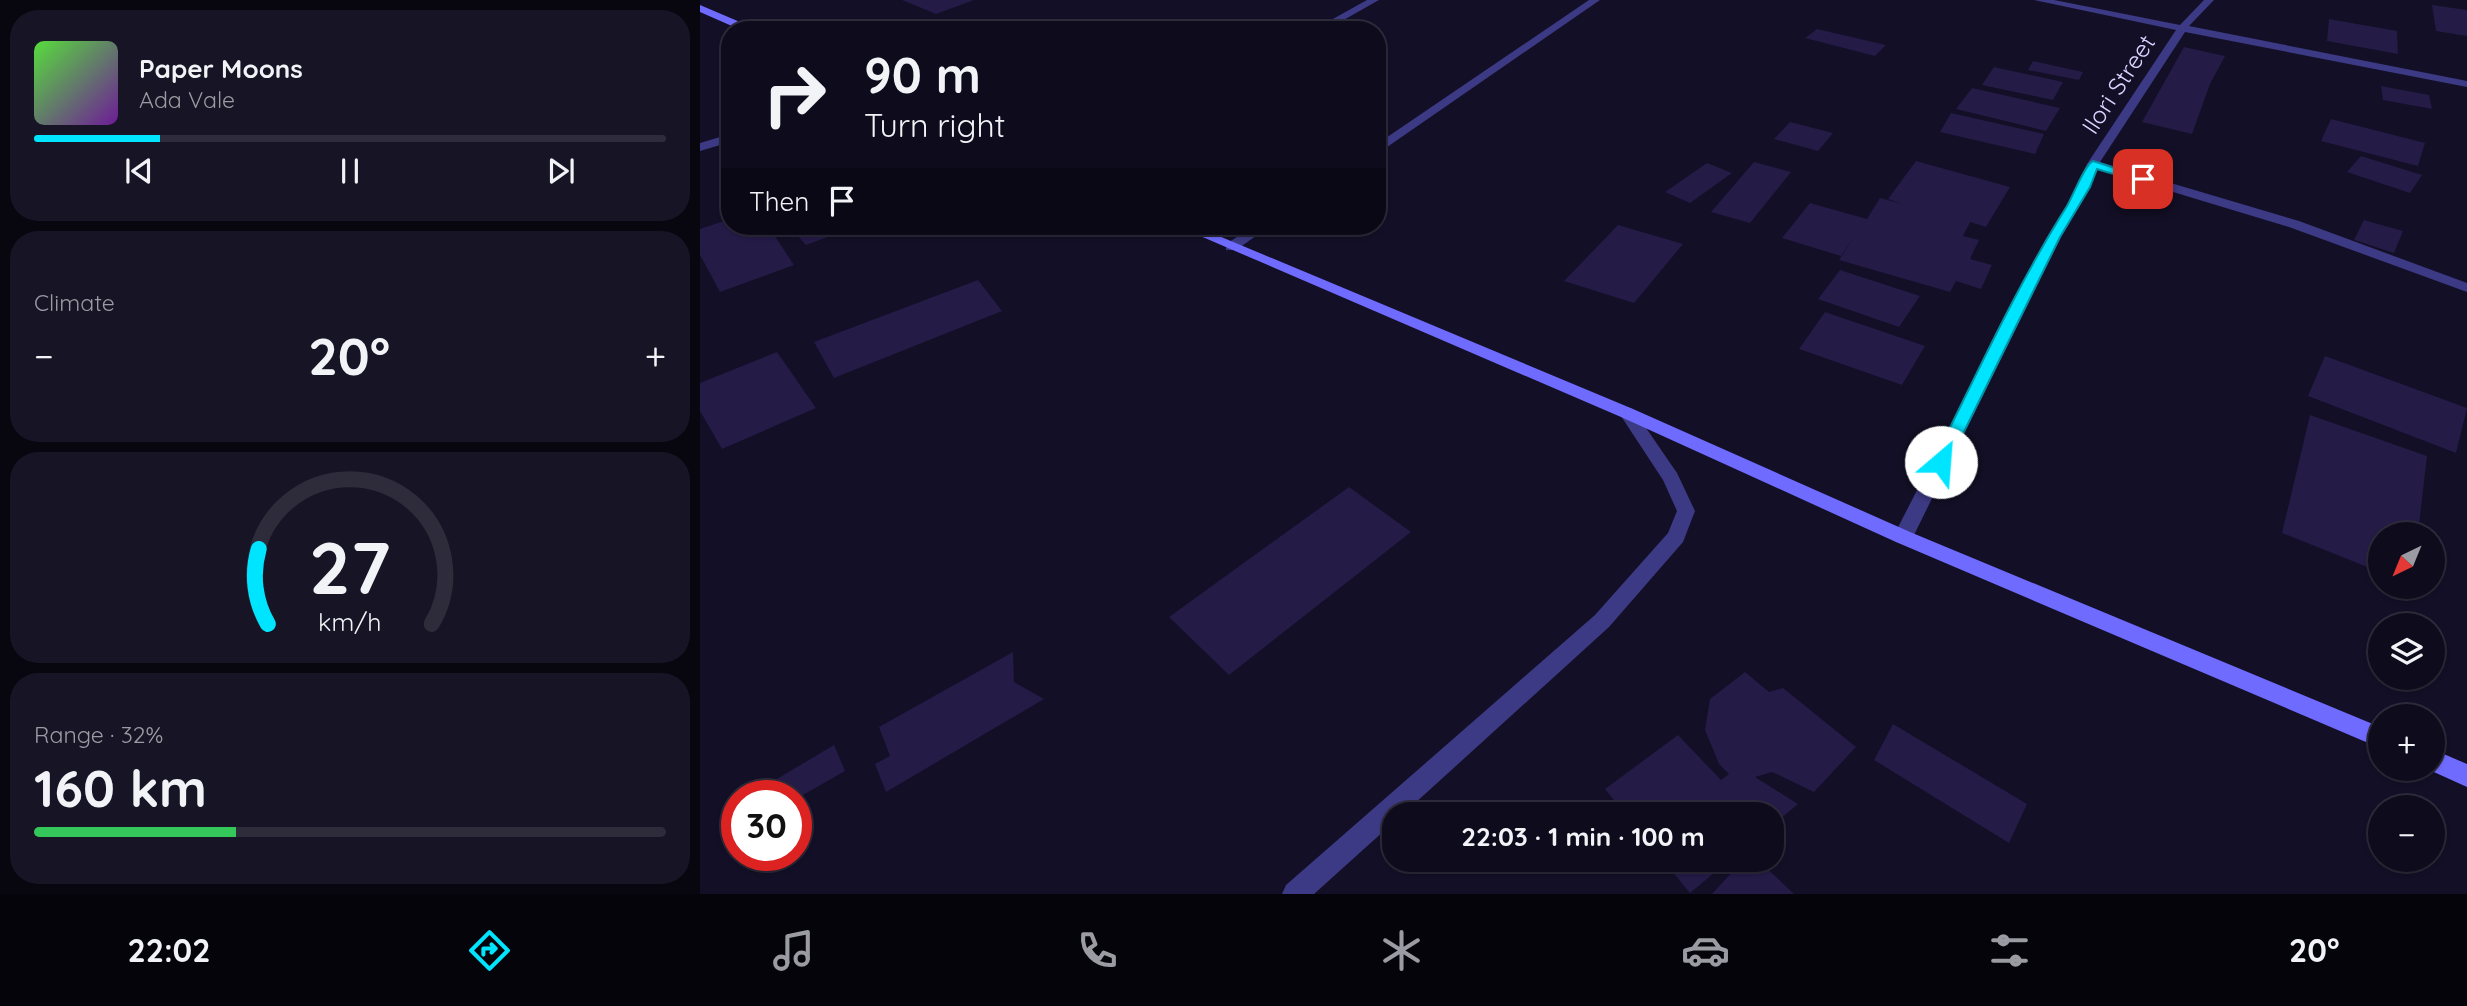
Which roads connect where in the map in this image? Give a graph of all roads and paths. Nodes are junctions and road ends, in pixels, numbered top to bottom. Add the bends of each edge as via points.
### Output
1 (1374, 0) edge
2 (1595, 0) edge
3 (2039, 0) edge
4 (2209, 0) edge
5 (700, 8) edge
6 (730, 21) edge
7 (1335, 21) edge
8 (2182, 28) junction
9 (2467, 84) edge
10 (721, 141) edge
11 (1386, 144) edge
12 (700, 147) edge
13 (2093, 164) junction
14 (1204, 235) edge
15 (1249, 235) edge
16 (1231, 247) junction
17 (2467, 288) edge
18 (1627, 412) junction
19 (1903, 537) junction
20 (2368, 733) edge
21 (2445, 766) edge
22 (2467, 776) edge
23 (1295, 894) edge

1 - 7 street
2 - 11 street
3 - 8 street
4 - 8 street, Ilori Street
5 - 6 main road
8 - 9 street
8 - 13 street, Ilori Street
10 - 12 street
13 - 17 street via 2294,225
13 - 19 street, Ilori Street
14 - 16 main road
15 - 16 street
16 - 18 main road
18 - 19 main road
18 - 23 street via 1671,478 1686,510 1676,537 1602,621
19 - 20 main road
21 - 22 main road

